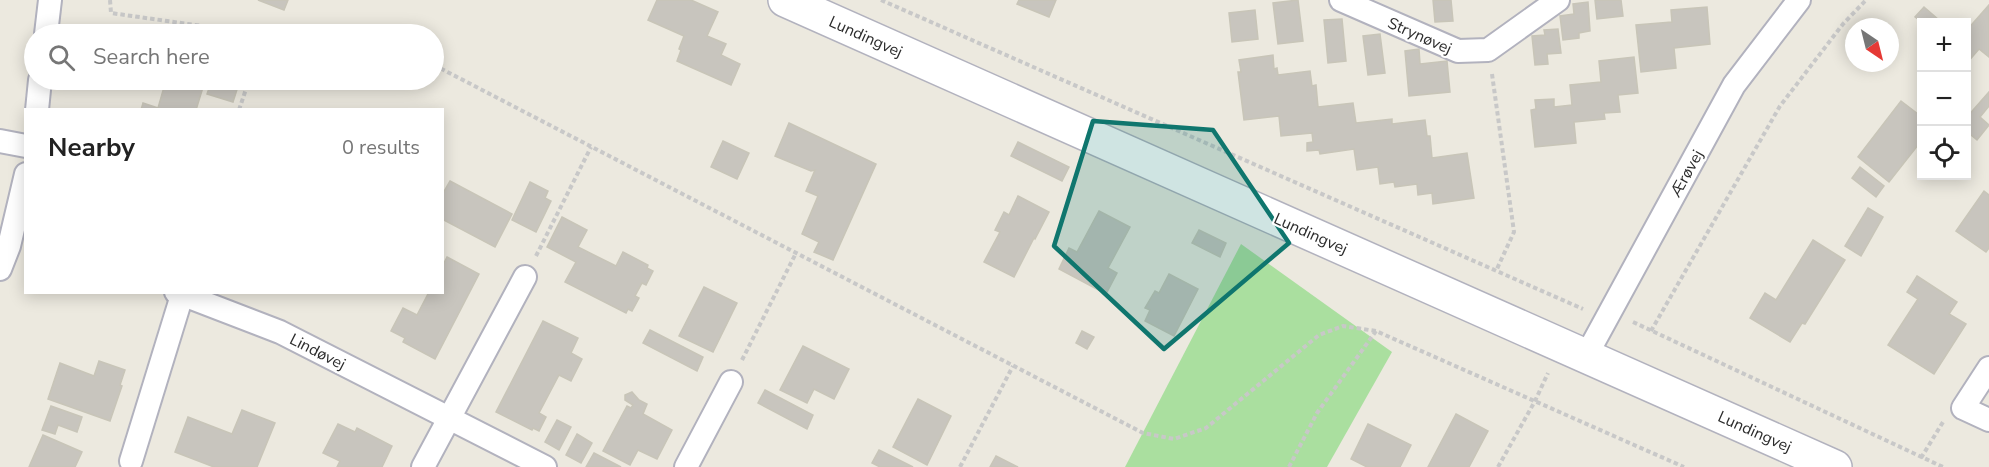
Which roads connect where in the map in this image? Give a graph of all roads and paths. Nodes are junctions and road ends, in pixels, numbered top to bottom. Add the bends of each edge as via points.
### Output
1 (50, 0) edge
2 (110, 0) edge
3 (785, 0) edge
4 (881, 0) edge
5 (1341, 0) edge
6 (1558, 0) edge
7 (1799, 0) edge
8 (1866, 0) edge
9 (47, 24) edge
10 (188, 24) edge
11 (1488, 50) junction
12 (444, 70) edge
13 (39, 90) edge
14 (246, 90) edge
15 (37, 108) edge
16 (240, 108) edge
17 (0, 141) edge
18 (24, 146) edge
19 (591, 147) junction
20 (24, 190) edge
21 (17, 248) edge
22 (796, 254) junction
23 (0, 269) edge
24 (1496, 271) junction
25 (525, 278) joint
26 (181, 294) edge
27 (184, 294) edge
28 (1611, 311) junction
29 (1376, 330) junction
30 (1651, 331) junction
31 (1574, 350) junction
32 (1013, 366) junction
33 (1989, 368) edge
34 (731, 382) joint
35 (1535, 401) junction
36 (1963, 408) junction
37 (450, 417) junction
38 (1989, 420) edge
39 (1922, 458) junction
40 (131, 461) dead end
41 (423, 467) edge
42 (545, 467) edge
43 (686, 467) edge
44 (960, 467) edge
45 (1289, 467) edge
46 (1498, 467) edge
47 (1684, 467) edge
48 (1835, 467) edge
49 (1943, 467) edge

1 - 9 street
2 - 10 path via 111,13
3 - 31 street, Lundingvej
4 - 24 path
5 - 11 street, Strynøvej via 1458,51
6 - 11 street
7 - 28 street, Ærøvej via 1734,85
8 - 30 path via 1780,106
11 - 24 path via 1514,232
12 - 19 path
13 - 15 street
14 - 16 path
17 - 18 street
19 - 22 path
19 - 25 path
20 - 21 street
21 - 23 street
22 - 32 path
22 - 34 path
24 - 28 path via 1583,309
25 - 37 street
26 - 40 street, Lindøvej
27 - 37 street, Lindøvej via 280,332
28 - 30 path
28 - 31 street, Ærøvej
29 - 32 path via 1343,326 1319,335 1206,428 1174,439 1143,433
29 - 35 path
29 - 45 path via 1317,413
30 - 39 path
31 - 35 path
31 - 48 street, Lundingvej
32 - 44 path
33 - 36 street
34 - 43 street
35 - 46 path
35 - 47 path
36 - 38 street
36 - 39 path via 1942,423
37 - 41 street
37 - 42 street, Lindøvej
39 - 49 path

